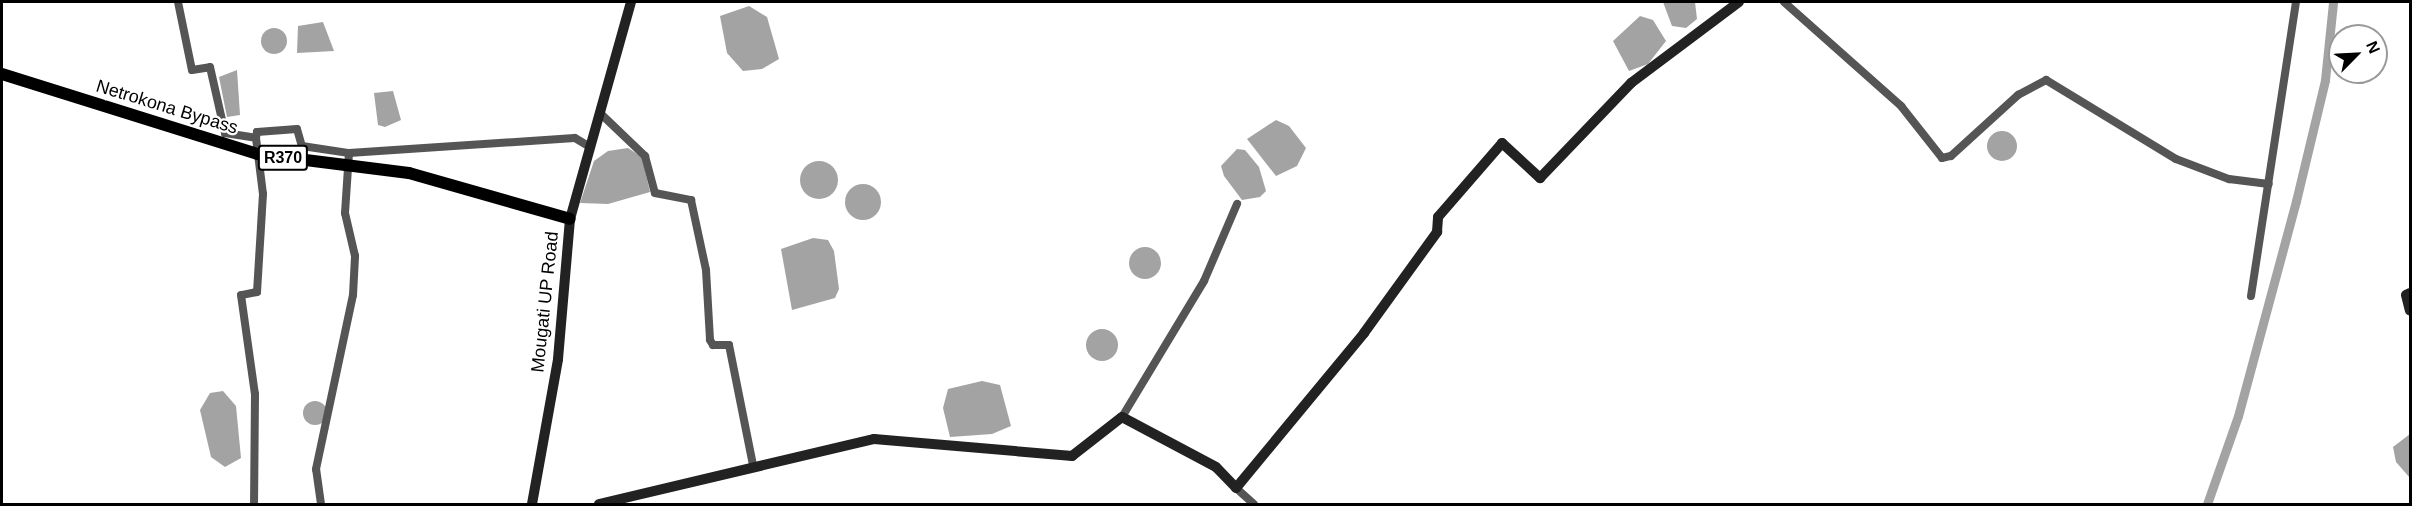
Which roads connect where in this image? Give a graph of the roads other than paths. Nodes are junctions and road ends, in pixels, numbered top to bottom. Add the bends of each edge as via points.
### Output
1 (178, 2) edge
2 (631, 2) edge
3 (1739, 2) edge
4 (1784, 2) edge
5 (2296, 2) edge
6 (2, 74) edge
7 (600, 114) junction
8 (256, 138) junction
9 (590, 147) junction
10 (258, 154) junction
11 (348, 159) junction
12 (2269, 184) junction
13 (1237, 204) dead end
14 (570, 219) junction
15 (2410, 293) edge
16 (2251, 296) dead end
17 (2410, 310) edge
18 (1122, 417) junction
19 (753, 465) junction
20 (1236, 488) junction
21 (254, 504) edge
22 (321, 504) edge
23 (532, 504) edge
24 (604, 504) edge
25 (1254, 504) edge

1 - 8 street via 192,70 210,66 225,133
2 - 7 street, Mougati UP Road
3 - 20 street via 1631,83 1540,178 1502,143 1438,217 1437,232 1364,333
4 - 12 street via 1901,106 1942,158 1951,156 2018,95 2046,80 2176,159 2229,178
5 - 12 street
6 - 10 main road, Netrokona Bypass / R370
7 - 9 street, Mougati UP Road
7 - 19 street via 645,156 655,193 691,200 706,270 710,340 712,345 729,345
8 - 10 street
8 - 11 street via 257,132 297,129 302,146
9 - 11 street via 576,138
9 - 14 street, Mougati UP Road
10 - 11 main road, Netrokona Bypass / R370
10 - 21 street via 263,195 257,292 241,295 255,394
11 - 14 main road, Netrokona Bypass / R370
11 - 22 street via 345,213 355,256 353,295 316,469
12 - 16 street
13 - 18 street via 1204,281
14 - 23 street, Mougati UP Road via 558,359
15 - 17 street via 2406,295
18 - 19 street via 1072,456 874,439
18 - 20 street via 1216,467
19 - 24 street
20 - 25 street

